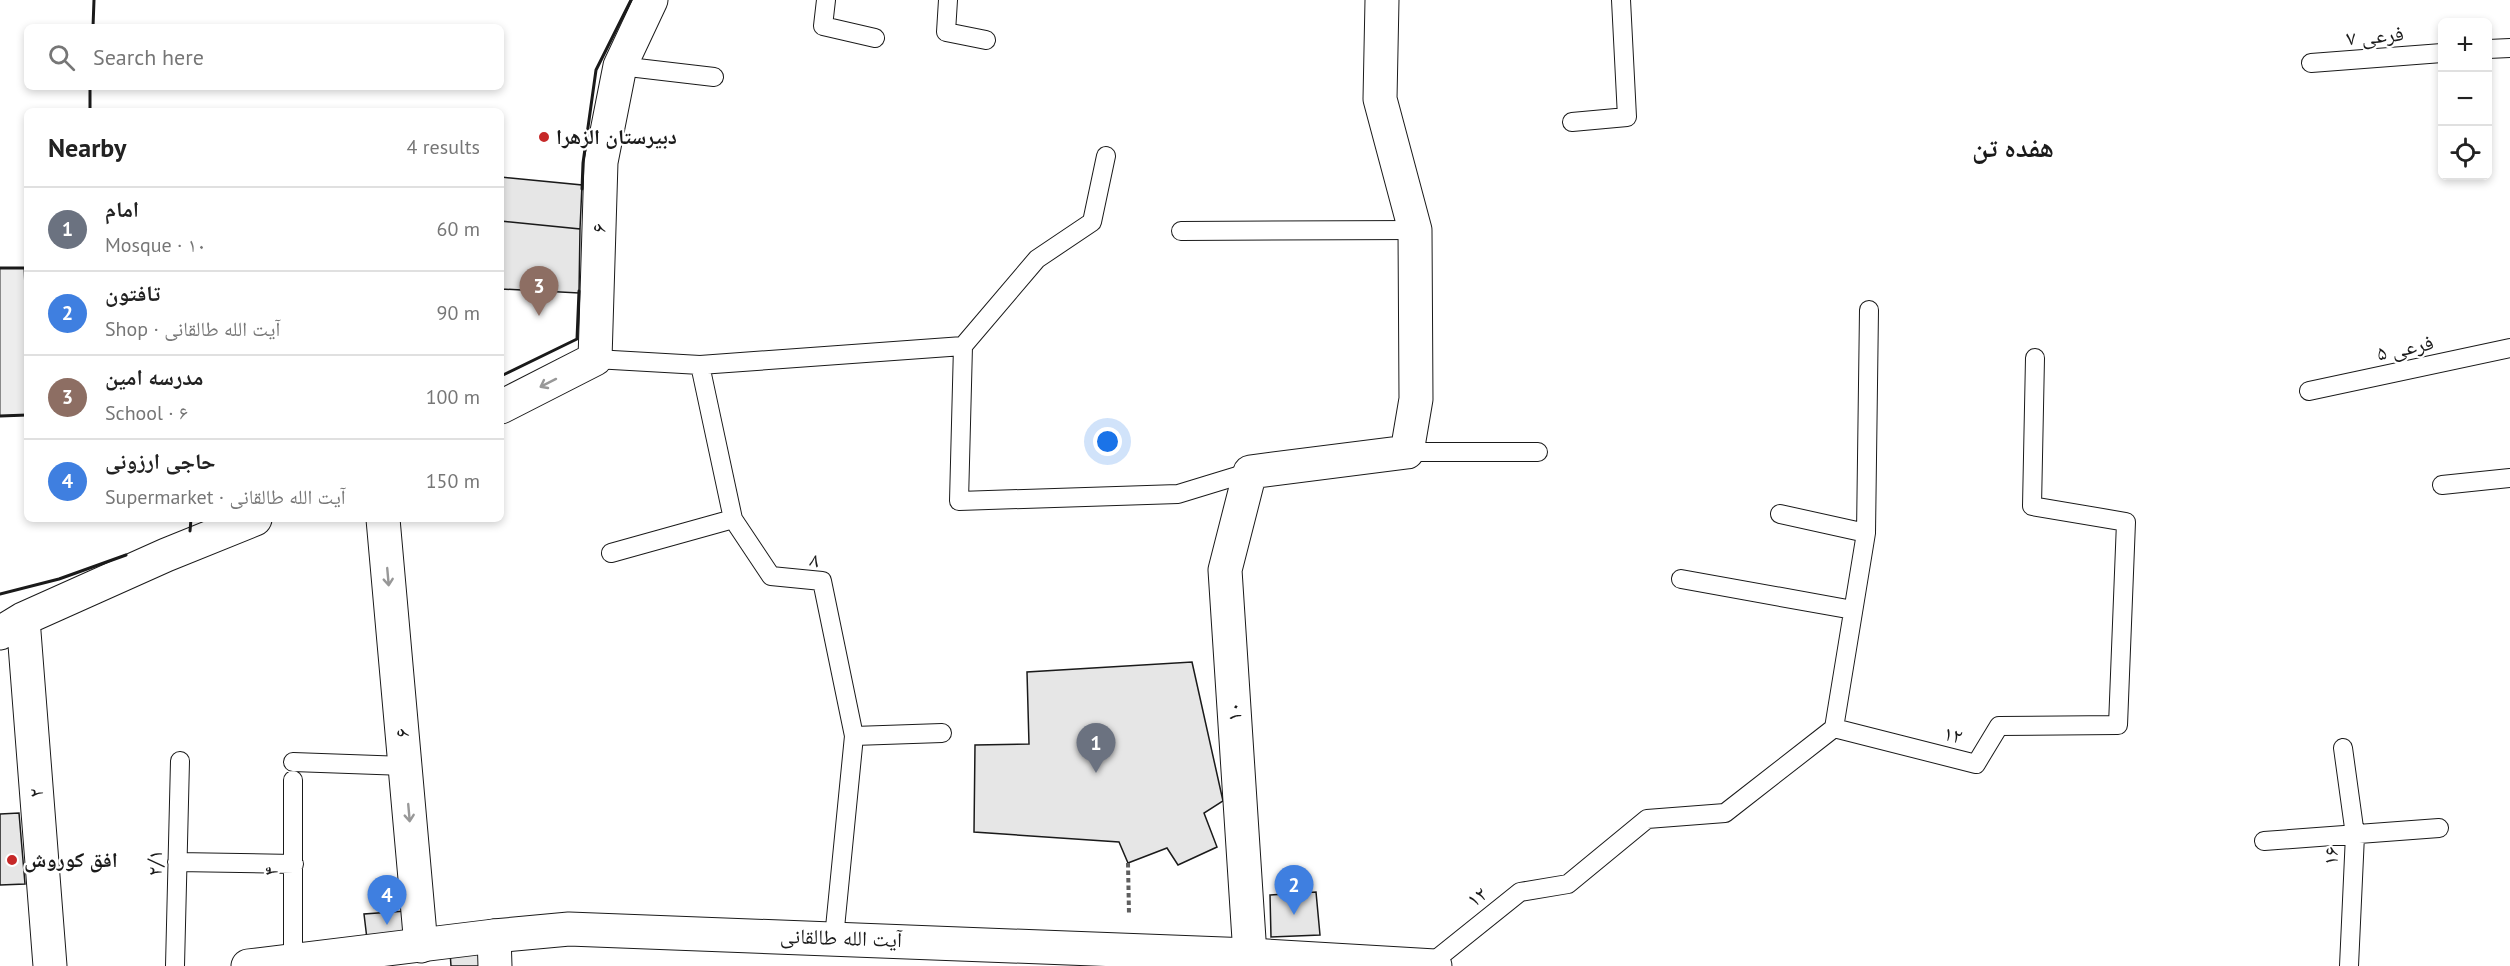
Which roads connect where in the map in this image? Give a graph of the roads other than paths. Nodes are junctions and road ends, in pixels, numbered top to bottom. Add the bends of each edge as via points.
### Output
1 (651, 0) edge
2 (826, 0) edge
3 (948, 0) edge
4 (1382, 0) edge
5 (1621, 0) edge
6 (875, 38) dead end
7 (986, 40) dead end
8 (2510, 48) edge
9 (2492, 49) edge
10 (2438, 53) edge
11 (2311, 63) dead end
12 (620, 66) junction
13 (714, 77) dead end
14 (1572, 122) dead end
15 (1106, 156) dead end
16 (1415, 230) junction
17 (1181, 231) dead end
18 (1869, 310) dead end
19 (963, 346) junction
20 (2510, 348) edge
21 (2035, 358) dead end
22 (595, 359) junction
23 (700, 365) junction
24 (2309, 391) dead end
25 (504, 405) edge
26 (1407, 452) junction
27 (1538, 452) dead end
28 (1250, 472) junction
29 (2510, 478) edge
30 (2442, 485) dead end
31 (1780, 514) dead end
32 (734, 519) junction
33 (248, 522) edge
34 (383, 522) edge
35 (1866, 533) junction
36 (611, 553) dead end
37 (1681, 579) dead end
38 (1853, 610) junction
39 (11, 626) edge
40 (1834, 728) junction
41 (942, 733) dead end
42 (854, 736) junction
43 (2343, 748) dead end
44 (180, 761) dead end
45 (405, 766) junction
46 (2439, 828) dead end
47 (2355, 835) junction
48 (2265, 841) dead end
49 (177, 862) junction
50 (294, 864) junction
51 (834, 938) junction
52 (421, 946) junction
53 (495, 951) edge
54 (1250, 955) junction
55 (293, 961) junction
56 (1295, 962) edge
57 (1432, 965) edge
58 (50, 966) edge
59 (175, 966) edge
60 (248, 966) edge
61 (2349, 966) edge

1 - 12 street, ۶
2 - 6 lane via 823,26
3 - 7 lane via 946,32
4 - 16 street via 1380,99
5 - 14 lane via 1627,117
8 - 9 lane
10 - 11 lane, فرعی ۷
12 - 13 lane
12 - 22 street, ۶ via 601,162
15 - 19 lane via 1092,222 1037,259
16 - 17 lane
16 - 26 street via 1416,399
18 - 35 lane
19 - 23 lane
19 - 28 lane via 959,501 1178,494
20 - 24 lane, فرعی ۵
21 - 40 lane, ۱۲ via 2032,506 2126,522 2118,725 1999,726 1976,764
22 - 23 lane
22 -> 25 street
23 - 32 lane, ۸
26 - 27 lane
26 - 28 street
28 - 54 street, ۱۰ via 1225,570
29 - 30 lane
31 - 35 lane
32 - 36 lane
32 - 42 lane, ۸ via 771,576 822,581
33 - 39 street
34 -> 45 street, ۶
35 - 38 lane
37 - 38 lane
38 - 40 lane
39 - 58 street, ۲
40 - 57 lane, ۱۲ via 1725,813 1647,819 1568,884 1520,892
41 - 42 lane
42 - 51 lane, ۸
43 - 47 lane, ۱۶
44 - 49 lane, ۲/۱
45 - 50 lane, ۴ via 293,771
45 -> 52 street, ۶
46 - 47 lane
47 - 48 lane
47 - 61 lane, ۱۶
49 - 50 lane
49 - 59 lane, ۲/۱
50 - 55 lane, ۴
51 - 53 street, آیت الله طالقانی via 569,929
51 - 54 street, آیت الله طالقانی
52 - 53 street, آیت الله طالقانی
52 - 55 street, آیت الله طالقانی
54 - 56 street, آیت الله طالقانی
55 - 60 street, آیت الله طالقانی
56 - 57 street, آیت الله طالقانی

